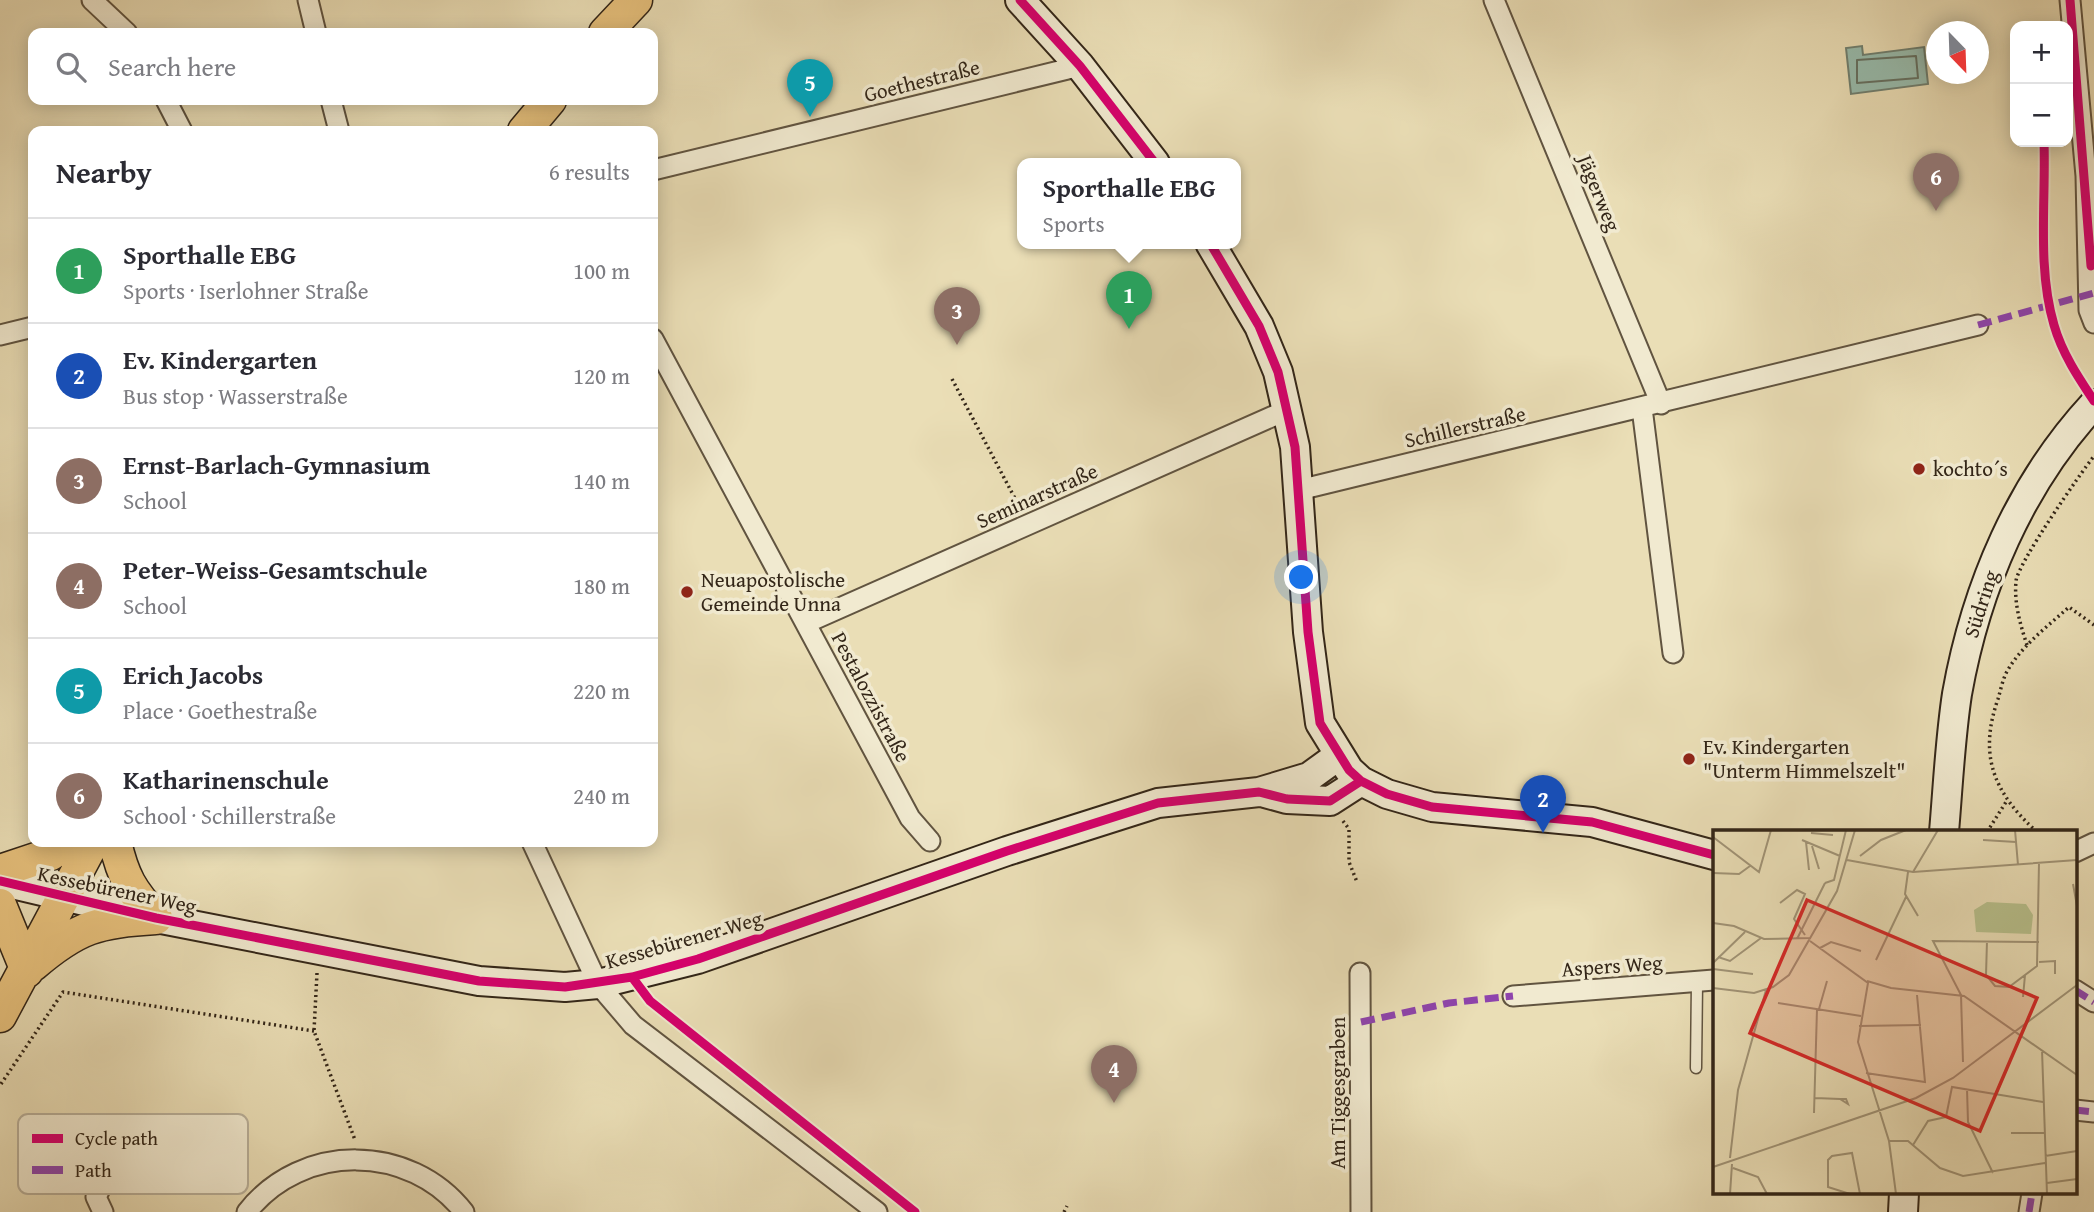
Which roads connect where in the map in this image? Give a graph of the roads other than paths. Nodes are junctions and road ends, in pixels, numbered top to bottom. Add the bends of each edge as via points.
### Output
1 (92, 0) edge
2 (308, 0) edge
3 (636, 0) edge
4 (1020, 0) edge
5 (1494, 0) edge
6 (2070, 0) edge
7 (122, 28) edge
8 (315, 28) edge
9 (610, 28) edge
10 (1080, 66) junction
11 (169, 105) edge
12 (332, 105) edge
13 (546, 105) edge
14 (179, 126) edge
15 (338, 126) edge
16 (528, 126) edge
17 (1150, 158) edge
18 (658, 169) edge
19 (1214, 249) edge
20 (2092, 268) edge
21 (2094, 323) edge
22 (1978, 325) dead end
23 (28, 328) edge
24 (0, 335) edge
25 (658, 348) edge
26 (2090, 397) edge
27 (1652, 406) junction
28 (1287, 410) junction
29 (1299, 490) junction
30 (806, 624) junction
31 (1673, 653) dead end
32 (1338, 756) junction
33 (1361, 781) junction
34 (1259, 792) junction
35 (1944, 830) edge
36 (930, 841) dead end
37 (2094, 843) edge
38 (61, 847) edge
39 (90, 847) edge
40 (116, 847) edge
41 (534, 847) edge
42 (2076, 852) edge
43 (1713, 855) edge
44 (0, 871) edge
45 (0, 881) edge
46 (63, 897) junction
47 (0, 905) edge
48 (156, 918) junction
49 (27, 971) junction
50 (1360, 973) dead end
51 (1705, 981) edge
52 (598, 984) junction
53 (2076, 991) edge
54 (1513, 996) dead end
55 (2094, 1002) edge
56 (0, 1016) edge
57 (1696, 1068) dead end
58 (2076, 1110) edge
59 (2094, 1112) edge
60 (98, 1194) edge
61 (1905, 1194) edge
62 (2032, 1194) edge
63 (103, 1212) edge
64 (247, 1212) edge
65 (464, 1212) edge
66 (877, 1212) edge
67 (1361, 1212) edge
68 (1903, 1212) edge
69 (2029, 1212) edge

1 - 7 street
2 - 8 street
3 - 9 main road
4 - 10 main road
5 - 27 street, Jägerweg
6 - 20 street
10 - 17 main road
10 - 18 street, Goethestraße
11 - 14 street
12 - 15 street
13 - 16 main road
19 - 28 main road via 1259,326
20 - 21 street via 2090,310
22 - 27 street, Schillerstraße
23 - 24 street
25 - 30 street, Pestalozzistraße
26 - 35 main road, Südring via 2014,518 1989,576 1957,694
27 - 29 street, Schillerstraße
27 - 31 street
28 - 29 main road
28 - 30 street, Seminarstraße
29 - 32 main road via 1308,632 1320,723
30 - 36 street, Pestalozzistraße via 910,818
32 - 33 main road
32 - 34 main road, Kessebürener Weg via 1309,778
33 - 34 main road, Kessebürener Weg via 1330,801
33 - 43 main road via 1432,807 1592,822
34 - 52 main road, Kessebürener Weg via 1158,803 698,959
37 - 42 street
38 - 44 main road
39 - 46 main road
40 - 48 main road via 124,878
41 - 52 street
45 - 46 main road, Kessebürener Weg
46 - 48 main road, Kessebürener Weg
46 - 49 main road
47 - 49 main road
48 - 49 main road via 113,920 81,931 58,943
48 - 52 main road, Kessebürener Weg via 508,985
49 - 56 main road
50 - 67 street, Am Tiggesgraben
51 - 54 street, Aspers Weg
51 - 57 lane
52 - 66 street via 633,1025
53 - 55 street
58 - 59 street
60 - 63 street
61 - 68 main road
62 - 69 street
64 - 65 street via 264,1193 301,1171 326,1162 363,1160 394,1164 423,1176

